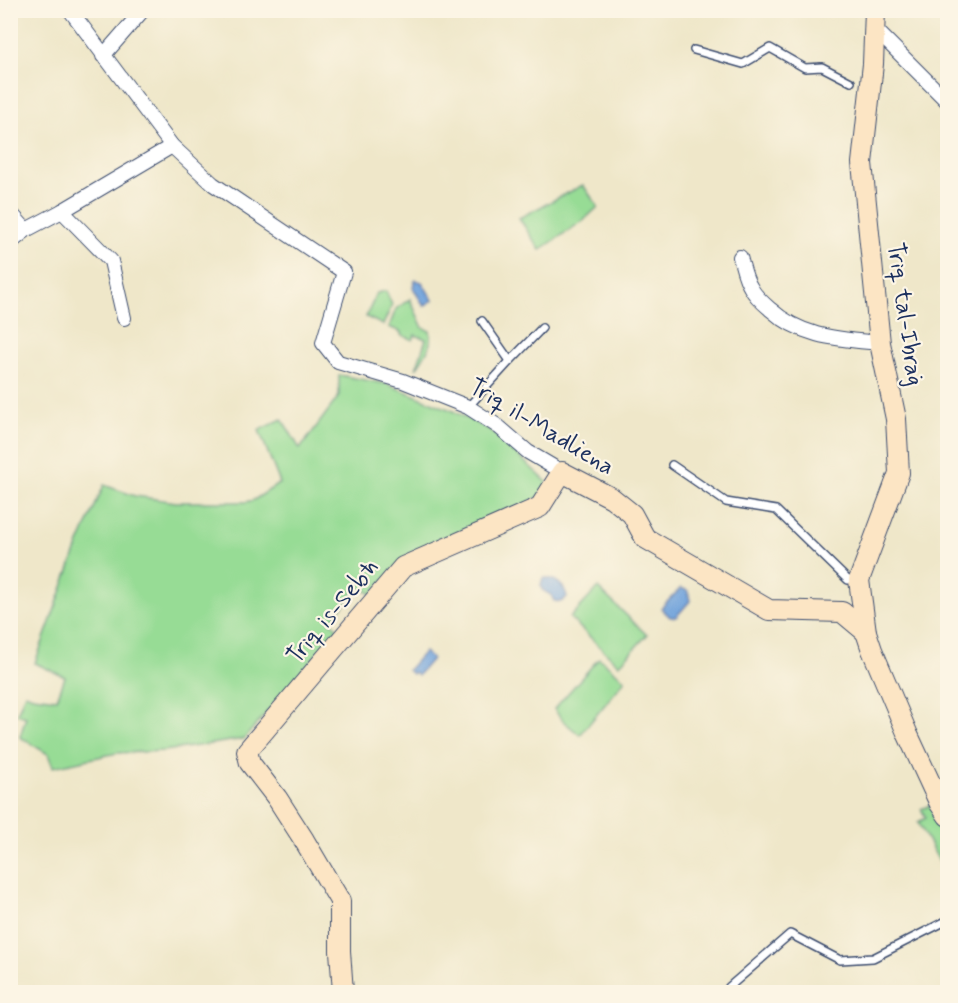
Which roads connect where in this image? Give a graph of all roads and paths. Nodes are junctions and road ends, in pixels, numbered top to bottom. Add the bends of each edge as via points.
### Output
1 (70, 10) edge
2 (143, 10) edge
3 (874, 19) edge
4 (694, 51) dead end
5 (104, 56) junction
6 (851, 82) dead end
7 (948, 102) edge
8 (172, 146) junction
9 (62, 211) junction
10 (10, 212) edge
11 (26, 230) junction
12 (10, 243) edge
13 (740, 257) dead end
14 (124, 318) dead end
15 (482, 321) dead end
16 (542, 327) dead end
17 (880, 344) junction
18 (510, 361) junction
19 (468, 406) junction
20 (672, 465) dead end
21 (562, 472) junction
22 (858, 580) junction
23 (842, 612) junction
24 (866, 632) junction
25 (948, 816) edge
26 (948, 920) edge
27 (729, 987) dead end
28 (343, 993) edge

1 - 5 street, Triq il-Madliena
2 - 5 street
3 - 7 street
3 - 17 main road, Triq tal-Ibraġ via 862,163
4 - 6 lane via 743,64 770,48 805,68 822,68
5 - 8 street, Triq il-Madliena
8 - 9 street
8 - 19 street, Triq il-Madliena via 213,184 344,272 323,343 338,362
9 - 11 street
9 - 14 street via 111,261
10 - 11 street
11 - 12 street
13 - 17 street via 755,294 793,326 835,339
15 - 18 lane
16 - 18 lane
17 - 22 main road, Triq tal-Ibraġ via 897,419 899,473
18 - 19 lane
19 - 21 street, Triq il-Madliena via 528,452
20 - 22 lane via 726,502 776,510 848,580
21 - 23 main road, Triq il-Madliena via 612,498 632,514 645,538 769,610
21 - 28 main road, Triq is-Sebħ via 540,507 403,567 247,752 250,763 299,831 340,902
22 - 23 main road
22 - 24 main road, Triq tal-Ibraġ
23 - 24 main road
24 - 25 main road, Triq tal-Ibraġ via 908,735
26 - 27 lane via 873,958 840,960 790,934

